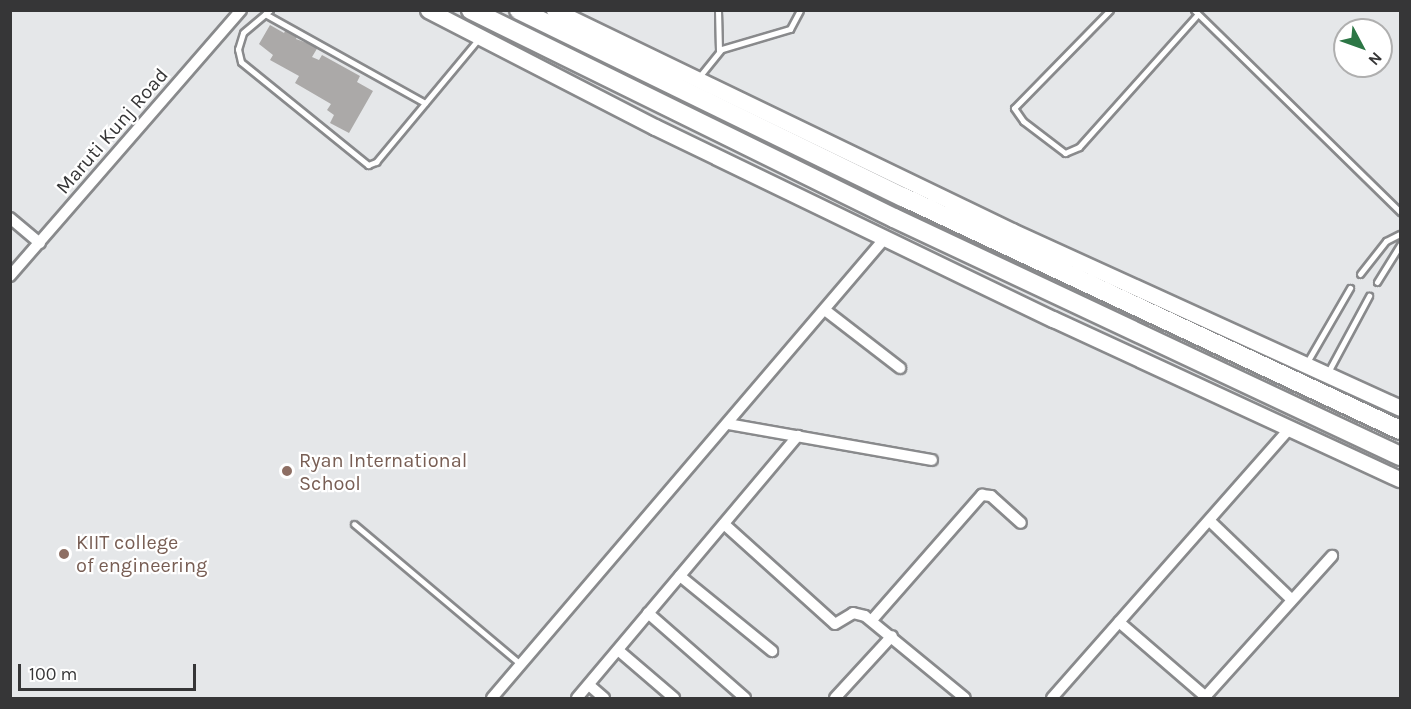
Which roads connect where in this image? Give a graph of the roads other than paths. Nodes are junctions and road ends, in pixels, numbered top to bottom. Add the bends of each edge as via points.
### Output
1 (241, 10) edge
2 (428, 10) edge
3 (471, 10) edge
4 (519, 10) edge
5 (554, 10) edge
6 (718, 10) edge
7 (800, 10) edge
8 (1110, 10) edge
9 (267, 12) edge
10 (1196, 12) edge
11 (480, 37) junction
12 (719, 51) junction
13 (696, 80) junction
14 (424, 103) junction
15 (1401, 212) edge
16 (10, 218) edge
17 (1401, 234) edge
18 (886, 237) junction
19 (40, 243) junction
20 (1401, 244) edge
21 (1360, 274) dead end
22 (10, 276) edge
23 (1377, 282) dead end
24 (1350, 288) dead end
25 (1369, 296) dead end
26 (825, 310) junction
27 (1305, 366) junction
28 (900, 368) dead end
29 (1326, 375) junction
30 (1401, 408) edge
31 (728, 424) junction
32 (1290, 428) junction
33 (1401, 430) edge
34 (798, 436) junction
35 (1401, 456) edge
36 (932, 460) dead end
37 (1401, 478) edge
38 (1211, 522) junction
39 (1021, 523) dead end
40 (354, 524) dead end
41 (724, 524) junction
42 (1332, 556) dead end
43 (680, 576) junction
44 (1292, 600) junction
45 (648, 614) junction
46 (872, 620) junction
47 (1119, 622) junction
48 (892, 636) junction
49 (618, 650) junction
50 (772, 651) dead end
51 (521, 665) junction
52 (588, 685) junction
53 (1054, 698) edge
54 (1206, 698) edge
55 (492, 699) edge
56 (578, 699) edge
57 (604, 699) edge
58 (674, 699) edge
59 (745, 699) edge
60 (835, 699) edge
61 (965, 699) edge

1 - 19 street, Maruti Kunj Road
2 - 11 main road
3 - 35 highway via 611,81
4 - 33 highway via 903,198
5 - 13 main road
6 - 12 lane
7 - 12 lane via 785,32
8 - 10 lane via 1014,108 1023,121 1065,153 1079,147
9 - 14 lane
9 - 14 lane via 243,33 238,49 241,62 364,164 376,162
10 - 15 lane
11 - 14 lane
11 - 18 main road via 654,127
12 - 13 lane
13 - 27 main road
16 - 19 street
17 - 21 lane via 1386,241
18 - 26 street
18 - 32 main road
19 - 22 street, Maruti Kunj Road
20 - 23 lane
24 - 27 lane
25 - 29 lane
26 - 28 street
26 - 31 street
27 - 29 main road
29 - 30 main road
31 - 34 street
31 - 51 street
32 - 37 main road
32 - 38 street
34 - 36 street
34 - 41 street
38 - 44 street
38 - 47 street
39 - 46 street via 991,496 982,495
40 - 51 lane
41 - 43 street
41 - 46 street via 835,624 855,613
42 - 44 street
43 - 45 street
43 - 50 street
44 - 54 street
45 - 49 street
45 - 59 street
46 - 48 street
47 - 53 street
47 - 54 street
48 - 60 street
48 - 61 street
49 - 52 street
49 - 58 street
51 - 55 street
52 - 56 street
52 - 57 street

